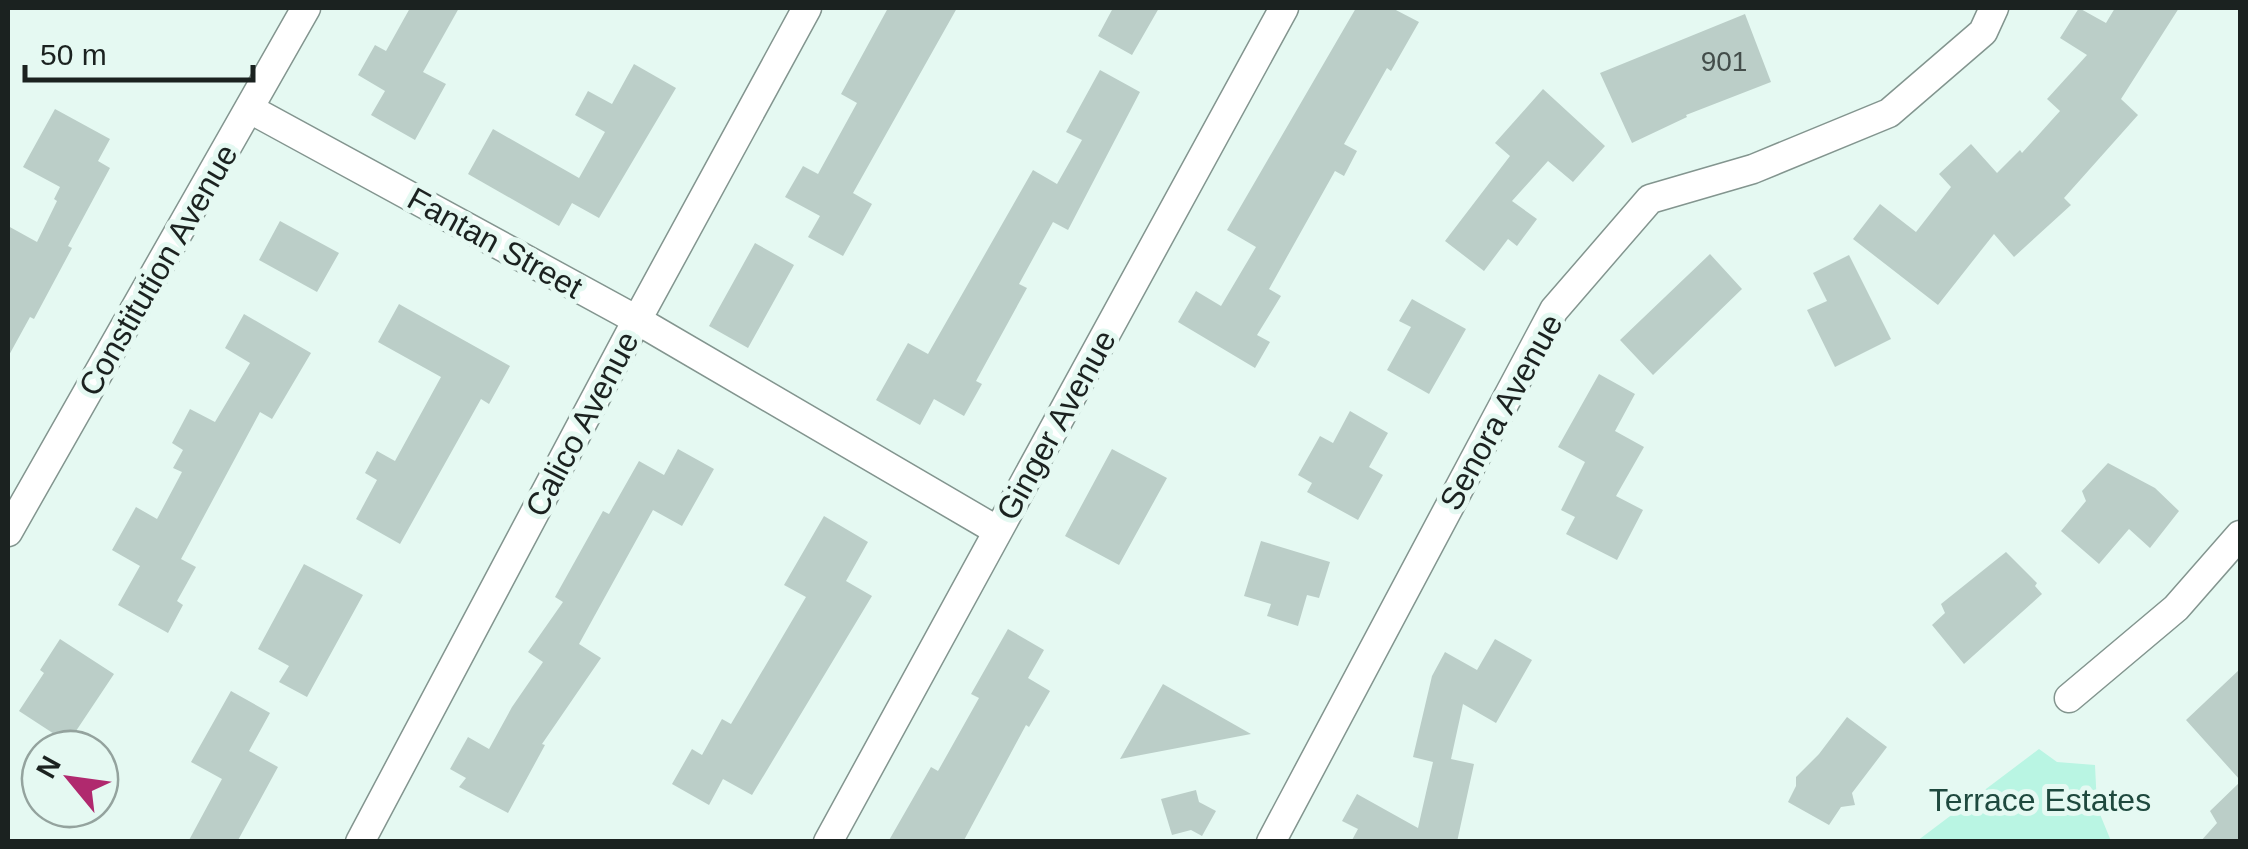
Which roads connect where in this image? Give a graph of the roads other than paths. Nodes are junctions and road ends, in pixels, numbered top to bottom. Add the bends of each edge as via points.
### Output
1 (306, 8) edge
2 (807, 8) edge
3 (1284, 8) edge
4 (1994, 8) edge
5 (250, 109) junction
6 (637, 320) junction
7 (998, 531) junction
8 (8, 532) edge
9 (2240, 535) edge
10 (2069, 698) dead end
11 (360, 842) edge
12 (828, 842) edge
13 (1271, 842) edge

1 - 5 street, Constitution Avenue
2 - 6 street, Calico Avenue
3 - 7 street, Ginger Avenue
4 - 13 street, Senora Avenue via 1983,32 1889,113 1753,169 1650,199 1554,310
5 - 6 street, Fantan Street
5 - 8 street, Constitution Avenue
6 - 7 street, Fantan Street
6 - 11 street, Calico Avenue
7 - 12 street, Ginger Avenue
9 - 10 street via 2176,608

